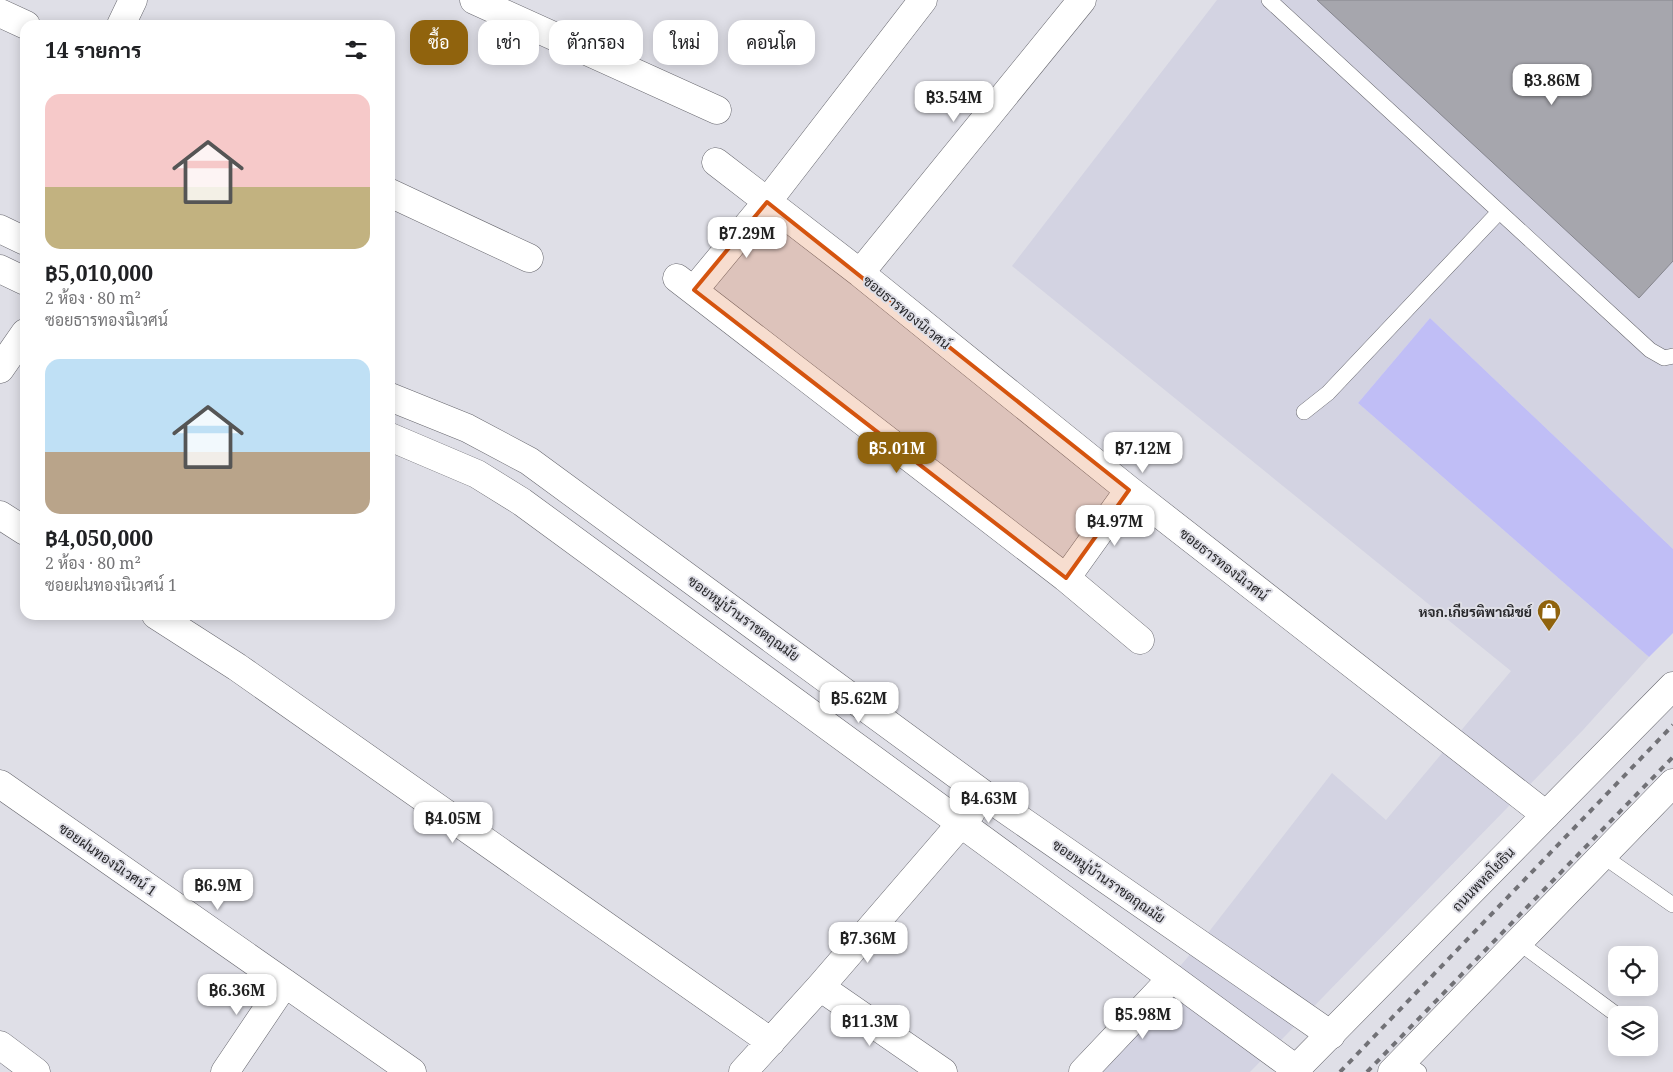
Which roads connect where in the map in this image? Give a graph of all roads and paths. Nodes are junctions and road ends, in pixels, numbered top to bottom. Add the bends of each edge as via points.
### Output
1 (133, 0) edge
2 (474, 0) edge
3 (923, 0) edge
4 (1082, 0) edge
5 (1269, 0) edge
6 (0, 13) edge
7 (123, 20) edge
8 (20, 22) edge
9 (717, 110) dead end
10 (716, 162) dead end
11 (395, 196) edge
12 (767, 202) junction
13 (1499, 212) junction
14 (529, 258) dead end
15 (0, 269) edge
16 (860, 273) junction
17 (20, 278) edge
18 (20, 340) edge
19 (1673, 356) edge
20 (0, 369) edge
21 (395, 399) edge
22 (1304, 412) dead end
23 (395, 439) edge
24 (1130, 490) junction
25 (0, 515) edge
26 (20, 528) edge
27 (1066, 578) junction
28 (164, 620) edge
29 (1140, 640) dead end
30 (1673, 686) edge
31 (1673, 783) edge
32 (0, 784) edge
33 (986, 796) junction
34 (1546, 815) junction
35 (960, 825) junction
36 (1603, 856) junction
37 (1673, 906) edge
38 (1518, 942) junction
39 (1172, 978) junction
40 (285, 984) junction
41 (820, 987) junction
42 (1608, 1009) edge
43 (1331, 1035) junction
44 (771, 1042) junction
45 (0, 1046) edge
46 (1405, 1068) edge
47 (1295, 1071) edge
48 (36, 1072) edge
49 (225, 1072) edge
50 (412, 1072) edge
51 (743, 1072) edge
52 (944, 1072) edge
53 (1083, 1072) edge

1 - 7 street
2 - 9 street
3 - 12 street
4 - 16 street
5 - 13 lane
6 - 8 street
10 - 12 street, ซอยธารทองนิเวศน์
11 - 14 street
12 - 16 street, ซอยธารทองนิเวศน์
12 - 27 street via 686,284
13 - 19 lane via 1650,350 1664,358
13 - 22 lane via 1328,393
15 - 17 street
16 - 24 street, ซอยธารทองนิเวศน์
18 - 20 street
21 - 33 street, ซอยหมู่บ้านราชตฤณมัย via 467,428 530,461
23 - 35 street via 477,474 522,502
24 - 27 street
24 - 34 street, ซอยธารทองนิเวศน์
25 - 26 street
27 - 29 street
28 - 44 street via 237,667
30 - 34 street, ถนนพหลโยธิน
31 - 36 street
32 - 40 street, ซอยฝนทองนิเวศน์ 1
33 - 35 street
33 - 43 street, ซอยหมู่บ้านราชตฤณมัย
34 - 43 street, ถนนพหลโยธิน
35 - 39 street
35 - 41 street
36 - 37 lane
36 - 38 street
38 - 42 lane
38 - 46 street
39 - 47 street
39 - 53 street
40 - 49 street
40 - 50 street, ซอยฝนทองนิเวศน์ 1
41 - 44 street
41 - 52 street
43 - 47 street, ถนนพหลโยธิน
44 - 51 street
45 - 48 street

